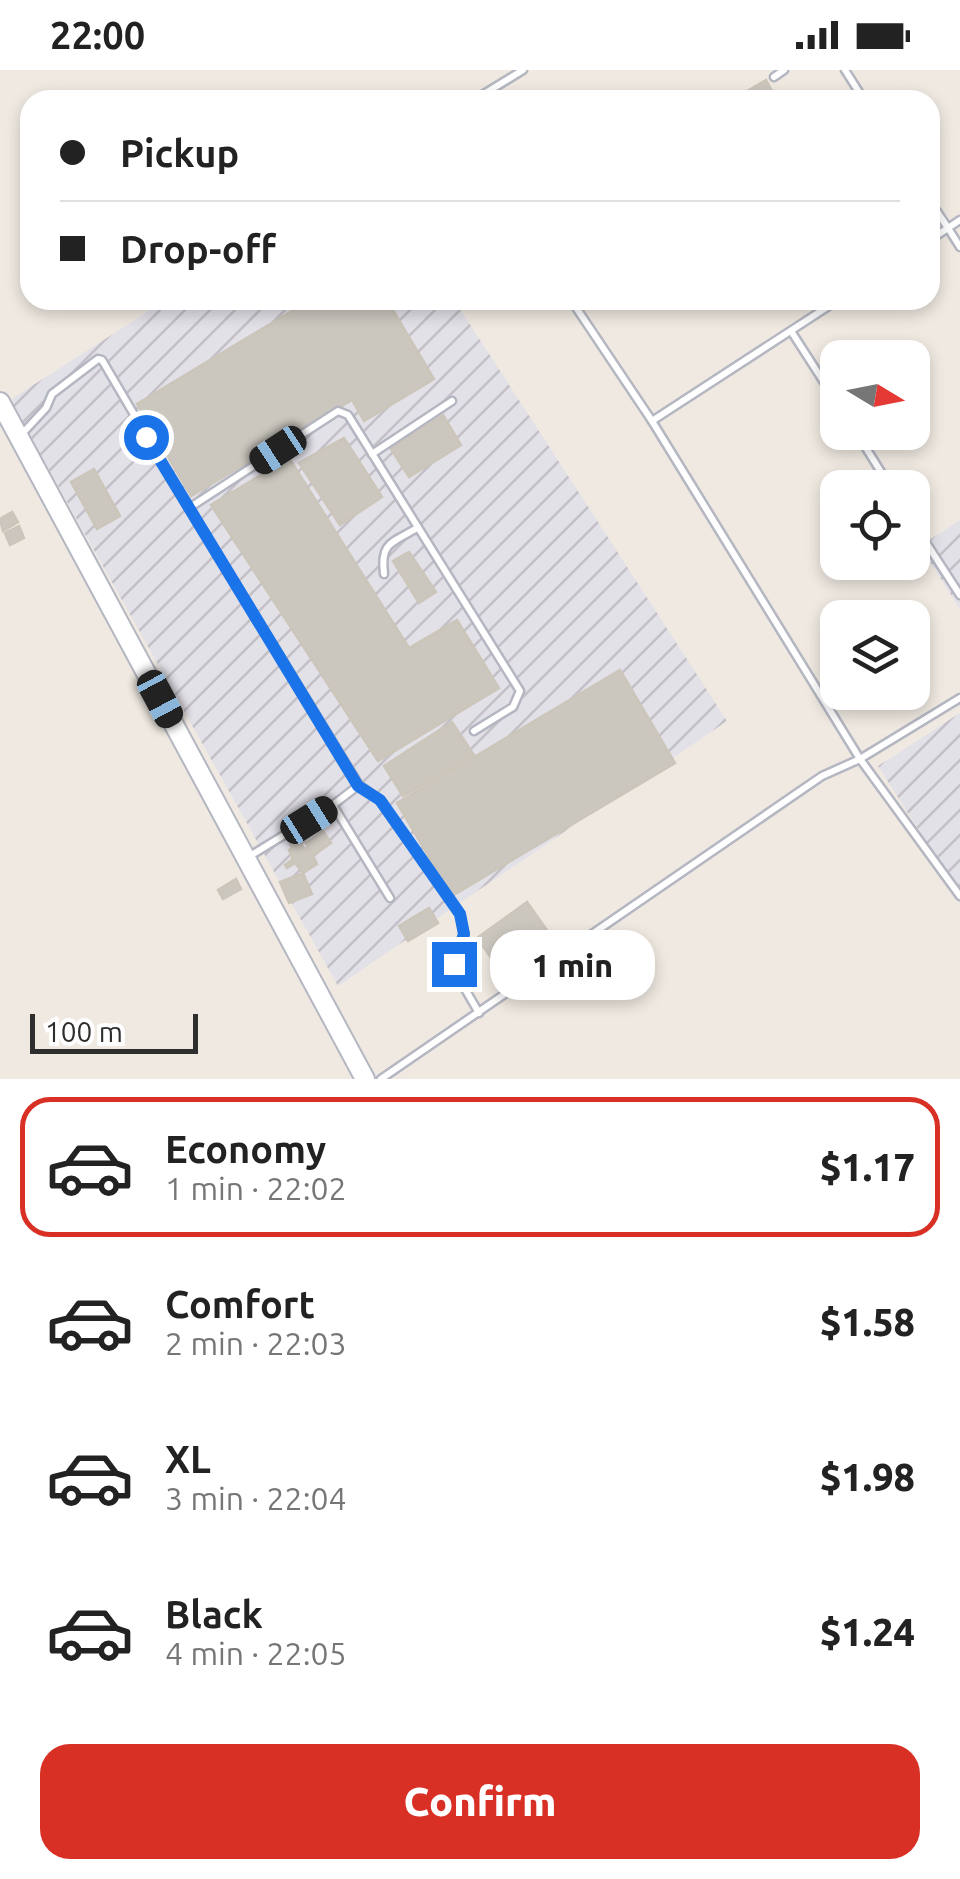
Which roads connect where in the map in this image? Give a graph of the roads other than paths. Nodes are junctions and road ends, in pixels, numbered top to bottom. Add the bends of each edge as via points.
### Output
1 (524, 70) edge
2 (784, 70) edge
3 (774, 77) dead end
4 (491, 90) edge
5 (940, 216) edge
6 (960, 220) edge
7 (948, 228) junction
8 (940, 233) edge
9 (960, 247) edge
10 (578, 310) edge
11 (823, 310) edge
12 (790, 331) junction
13 (820, 377) edge
14 (452, 401) dead end
15 (0, 402) edge
16 (652, 421) junction
17 (20, 436) junction
18 (372, 454) junction
19 (189, 508) junction
20 (416, 528) junction
21 (930, 549) edge
22 (384, 574) dead end
23 (960, 595) edge
24 (960, 698) edge
25 (474, 731) dead end
26 (860, 758) junction
27 (358, 786) junction
28 (333, 805) junction
29 (246, 858) junction
30 (960, 896) edge
31 (390, 898) dead end
32 (480, 1013) junction
33 (365, 1079) edge
34 (382, 1079) edge

1 - 4 lane
2 - 3 lane
5 - 7 lane
6 - 7 lane
7 - 8 lane
7 - 9 lane
10 - 16 lane
11 - 12 lane
12 - 13 lane
12 - 16 lane
14 - 18 lane
15 - 17 street
16 - 26 lane
17 - 19 lane via 52,394 102,360
17 - 29 street
18 - 19 lane via 348,414 338,411
18 - 20 lane
19 - 27 lane
20 - 22 lane via 383,551
20 - 25 lane via 520,691 514,707
21 - 23 lane
24 - 26 lane
26 - 30 lane
26 - 32 lane via 822,776
27 - 28 lane
27 - 32 lane via 380,800 460,914 464,934 454,970
28 - 29 lane
28 - 31 lane
29 - 33 street
32 - 34 lane

